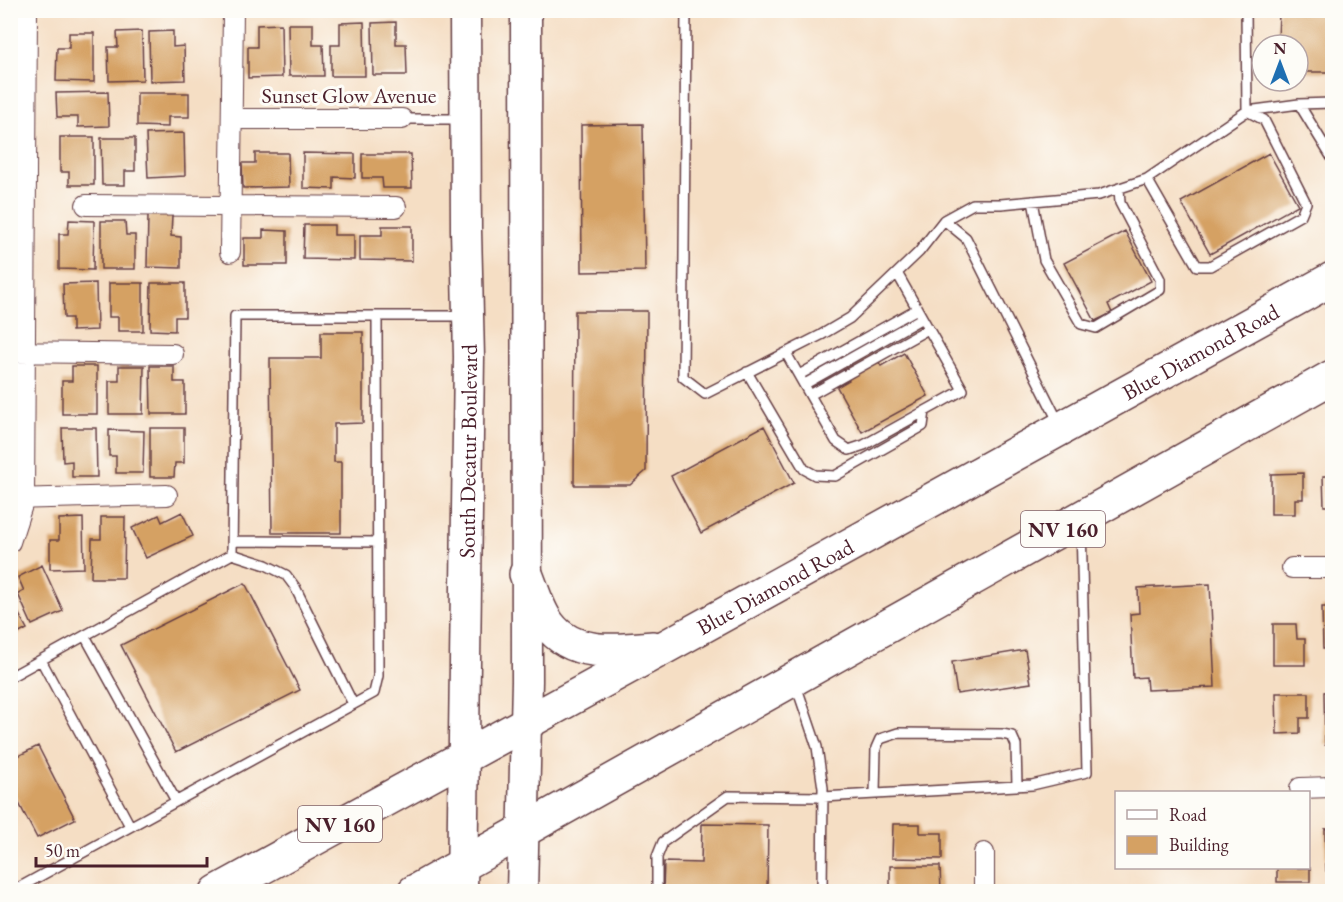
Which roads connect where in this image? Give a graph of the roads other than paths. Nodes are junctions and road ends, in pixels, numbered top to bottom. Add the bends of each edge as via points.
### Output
1 (27, 10) edge
2 (233, 10) edge
3 (465, 10) edge
4 (526, 10) edge
5 (686, 10) edge
6 (1246, 10) edge
7 (1332, 103) edge
8 (1299, 104) junction
9 (19, 108) edge
10 (1247, 111) junction
11 (232, 119) junction
12 (402, 119) joint
13 (465, 119) junction
14 (1332, 158) edge
15 (1147, 179) junction
16 (1119, 188) junction
17 (1033, 201) junction
18 (86, 205) dead end
19 (231, 206) junction
20 (396, 207) dead end
21 (944, 220) junction
22 (18, 228) edge
23 (230, 252) dead end
24 (897, 273) junction
25 (1332, 279) edge
26 (919, 313) junction
27 (377, 316) junction
28 (469, 316) junction
29 (928, 329) junction
30 (18, 352) edge
31 (786, 353) junction
32 (172, 354) dead end
33 (747, 372) junction
34 (799, 375) junction
35 (1332, 377) edge
36 (805, 384) junction
37 (810, 395) junction
38 (925, 411) junction
39 (1062, 428) junction
40 (167, 495) dead end
41 (17, 499) edge
42 (1081, 519) junction
43 (232, 540) junction
44 (10, 542) edge
45 (377, 542) junction
46 (232, 554) junction
47 (1292, 568) dead end
48 (1332, 568) edge
49 (526, 574) junction
50 (85, 636) junction
51 (667, 646) junction
52 (41, 660) junction
53 (10, 677) edge
54 (794, 679) junction
55 (353, 704) junction
56 (525, 724) junction
57 (464, 757) junction
58 (1017, 786) junction
59 (1332, 787) edge
60 (1300, 788) dead end
61 (875, 794) junction
62 (823, 797) junction
63 (176, 801) junction
64 (130, 826) junction
65 (523, 830) junction
66 (984, 853) dead end
67 (462, 878) edge
68 (11, 891) edge
69 (217, 891) edge
70 (414, 891) edge
71 (522, 891) edge
72 (657, 891) edge
73 (822, 891) edge
74 (984, 891) edge

1 - 9 street
2 - 11 street
3 - 13 main road, South Decatur Boulevard
4 - 49 main road
5 - 33 lane via 683,377 705,394
6 - 10 lane
7 - 8 lane
8 - 10 lane
8 - 14 lane
9 - 22 street
10 - 15 lane
10 - 15 lane via 1264,120 1304,196 1301,215 1210,266 1197,267
11 - 12 street, Sunset Glow Avenue
11 - 19 street
12 - 13 lane, Sunset Glow Avenue
13 - 28 main road, South Decatur Boulevard
15 - 16 lane
16 - 17 lane via 1099,195
16 - 17 lane via 1120,203 1160,279 1160,290 1096,328 1081,324 1044,260
17 - 21 lane via 973,204
18 - 19 street
19 - 20 street
19 - 23 street
21 - 24 lane
21 - 39 lane via 966,238
22 - 30 street
24 - 26 lane
24 - 31 lane via 850,318
25 - 39 highway, Blue Diamond Road / NV 160
26 - 29 lane
26 - 34 lane
26 - 36 lane
27 - 28 lane
27 - 43 lane via 235,316
27 - 45 lane
28 - 57 main road, South Decatur Boulevard
29 - 37 lane
29 - 38 lane via 963,390
30 - 32 street
30 - 41 street
31 - 33 lane
31 - 34 lane
33 - 38 lane via 804,469 815,475 835,476 861,463 923,426
34 - 36 lane
35 - 42 highway, NV 160
36 - 37 lane
37 - 38 lane via 836,441 849,450
39 - 51 highway, Blue Diamond Road / NV 160
40 - 41 street
41 - 44 street via 16,530
42 - 54 highway, NV 160
42 - 58 lane via 1087,772
43 - 45 lane
43 - 46 lane
45 - 55 lane via 378,676 374,693
46 - 50 lane
46 - 55 lane via 286,574
47 - 48 street
49 - 51 highway via 539,608 563,639 611,652
49 - 56 main road
50 - 52 lane
50 - 63 lane
51 - 56 highway, Blue Diamond Road / NV 160
52 - 53 lane
52 - 64 lane
54 - 62 lane via 817,747
54 - 65 highway, NV 160
55 - 63 lane
56 - 57 highway, Blue Diamond Road / NV 160
56 - 65 main road
57 - 67 main road, South Decatur Boulevard
57 - 69 highway, Blue Diamond Road / NV 160
58 - 61 lane
58 - 61 lane via 1016,745 1012,736 898,733 880,739 876,748
59 - 60 street
61 - 62 lane
62 - 72 lane via 728,796 663,842 657,856
62 - 73 lane
63 - 64 lane
64 - 68 lane
65 - 67 highway, NV 160
65 - 71 main road
66 - 74 street
67 - 70 highway, NV 160

